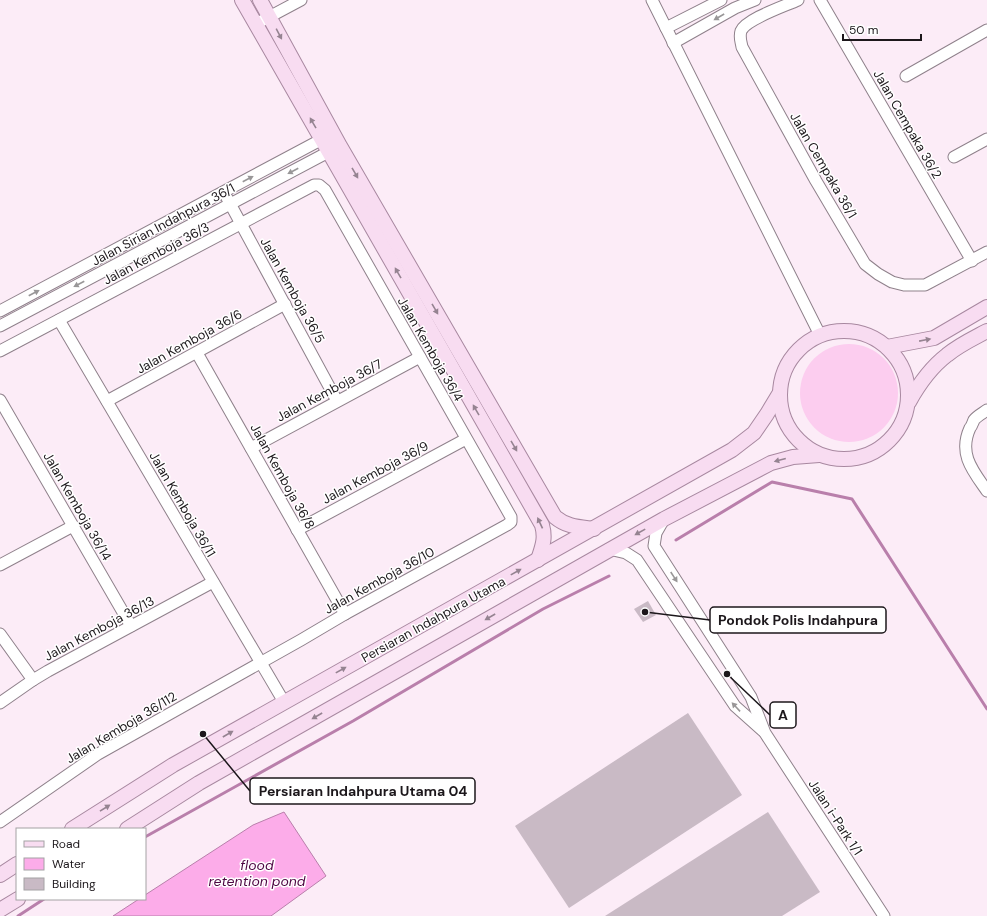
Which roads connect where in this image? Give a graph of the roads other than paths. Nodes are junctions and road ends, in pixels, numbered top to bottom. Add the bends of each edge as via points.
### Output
1 (242, 0) edge
2 (260, 0) edge
3 (301, 0) edge
4 (652, 0) edge
5 (721, 0) edge
6 (754, 0) edge
7 (798, 0) edge
8 (820, 0) edge
9 (270, 16) junction
10 (256, 24) junction
11 (666, 28) junction
12 (987, 30) edge
13 (673, 43) junction
14 (906, 76) dead end
15 (327, 136) junction
16 (987, 139) edge
17 (334, 149) junction
18 (954, 157) dead end
19 (325, 190) joint
20 (224, 192) junction
21 (230, 204) junction
22 (241, 224) junction
23 (987, 252) edge
24 (972, 261) junction
25 (285, 304) junction
26 (987, 308) edge
27 (0, 311) edge
28 (59, 320) junction
29 (0, 326) edge
30 (987, 331) edge
31 (820, 335) junction
32 (887, 347) junction
33 (0, 351) edge
34 (197, 352) junction
35 (420, 357) junction
36 (779, 394) junction
37 (0, 400) edge
38 (338, 401) junction
39 (107, 402) junction
40 (909, 402) junction
41 (987, 410) edge
42 (466, 439) junction
43 (251, 448) junction
44 (819, 455) junction
45 (987, 491) edge
46 (664, 518) junction
47 (511, 522) joint
48 (73, 526) junction
49 (594, 528) junction
50 (297, 530) junction
51 (609, 550) junction
52 (538, 560) junction
53 (0, 565) edge
54 (213, 582) junction
55 (345, 614) junction
56 (131, 626) junction
57 (0, 634) edge
58 (260, 663) junction
59 (33, 680) junction
60 (284, 702) junction
61 (0, 703) edge
62 (765, 733) junction
63 (0, 822) edge
64 (74, 828) edge
65 (129, 828) edge
66 (16, 865) edge
67 (0, 875) edge
68 (16, 900) edge
69 (0, 910) edge
70 (884, 916) edge

1 - 10 main road
2 - 9 main road
3 - 9 street
4 - 11 street
5 - 11 street
6 -> 13 street
7 - 24 street, Jalan Cempaka 36/1 via 747,24 740,39 742,47 865,264 892,282 916,286 925,285
8 - 24 street, Jalan Cempaka 36/2
9 - 10 street
9 -> 15 main road
15 -> 10 main road
11 - 13 street
12 - 14 street
13 - 31 street
15 - 17 main road
20 -> 15 street, Jalan Sirian Indahpura 36/1
16 - 18 street
17 -> 21 street, Jalan Sirian Indahpura 36/1
17 -> 49 main road via 555,517 568,525
52 -> 17 main road via 543,544 542,525
19 - 22 street, Jalan Kemboja 36/3 via 314,185
19 - 35 street, Jalan Kemboja 36/4
20 - 21 street, Jalan Kemboja 36/5
27 -> 20 street, Jalan Sirian Indahpura 36/1
21 - 22 street, Jalan Kemboja 36/5
21 -> 29 street, Jalan Sirian Indahpura 36/1
22 - 25 street, Jalan Kemboja 36/5
22 - 28 street, Jalan Kemboja 36/3
23 - 24 street, Jalan Cempaka 36/1
25 - 34 street, Jalan Kemboja 36/6
25 - 38 street, Jalan Kemboja 36/5
32 -> 26 main road via 934,338
28 - 33 street, Jalan Kemboja 36/3
28 - 39 street, Jalan Kemboja 36/11
30 - 40 main road via 947,354 928,373
31 - 32 main road via 843,331 859,333
31 - 36 main road via 803,344 790,358 782,376
32 - 40 main road via 900,363 907,382
34 - 39 street, Jalan Kemboja 36/6
34 - 43 street, Jalan Kemboja 36/8
35 - 38 street, Jalan Kemboja 36/7
35 - 42 street, Jalan Kemboja 36/4
36 - 44 main road via 787,425 798,441
36 - 49 main road, Persiaran Indahpura Utama via 754,433 732,450
37 - 48 street, Jalan Kemboja 36/14
38 - 43 street, Jalan Kemboja 36/7
39 - 54 street, Jalan Kemboja 36/11
40 - 44 main road via 903,422 896,433 877,451 858,458 838,460
41 - 45 street via 975,420 965,446 973,472
42 - 47 street, Jalan Kemboja 36/4 via 511,517
42 - 50 street, Jalan Kemboja 36/9
43 - 50 street, Jalan Kemboja 36/8
44 -> 46 main road, Persiaran Indahpura Utama via 793,457 771,463
46 -> 51 main road, Persiaran Indahpura Utama
46 -> 62 street, Jalan i-Park 1/1 via 656,533 654,546 751,697
47 - 55 street, Jalan Kemboja 36/10
48 - 53 street
48 - 56 street, Jalan Kemboja 36/14
49 - 52 main road, Persiaran Indahpura Utama
50 - 55 street, Jalan Kemboja 36/8
62 -> 51 street, Jalan i-Park 1/1 via 734,706 637,560 626,553
51 -> 65 main road, Persiaran Indahpura Utama via 199,783
60 -> 52 main road, Persiaran Indahpura Utama
54 - 56 street, Jalan Kemboja 36/13
54 - 58 street, Jalan Kemboja 36/11
55 - 58 street, Jalan Kemboja 36/10
56 - 59 street, Jalan Kemboja 36/13
57 - 59 street
58 - 60 street, Jalan Kemboja 36/11
58 - 63 street, Jalan Kemboja 36/112 via 98,754
59 - 61 street, Jalan Kemboja 36/13
64 -> 60 main road, Persiaran Indahpura Utama via 173,765
62 - 70 street, Jalan i-Park 1/1
66 - 67 main road
68 - 69 main road

